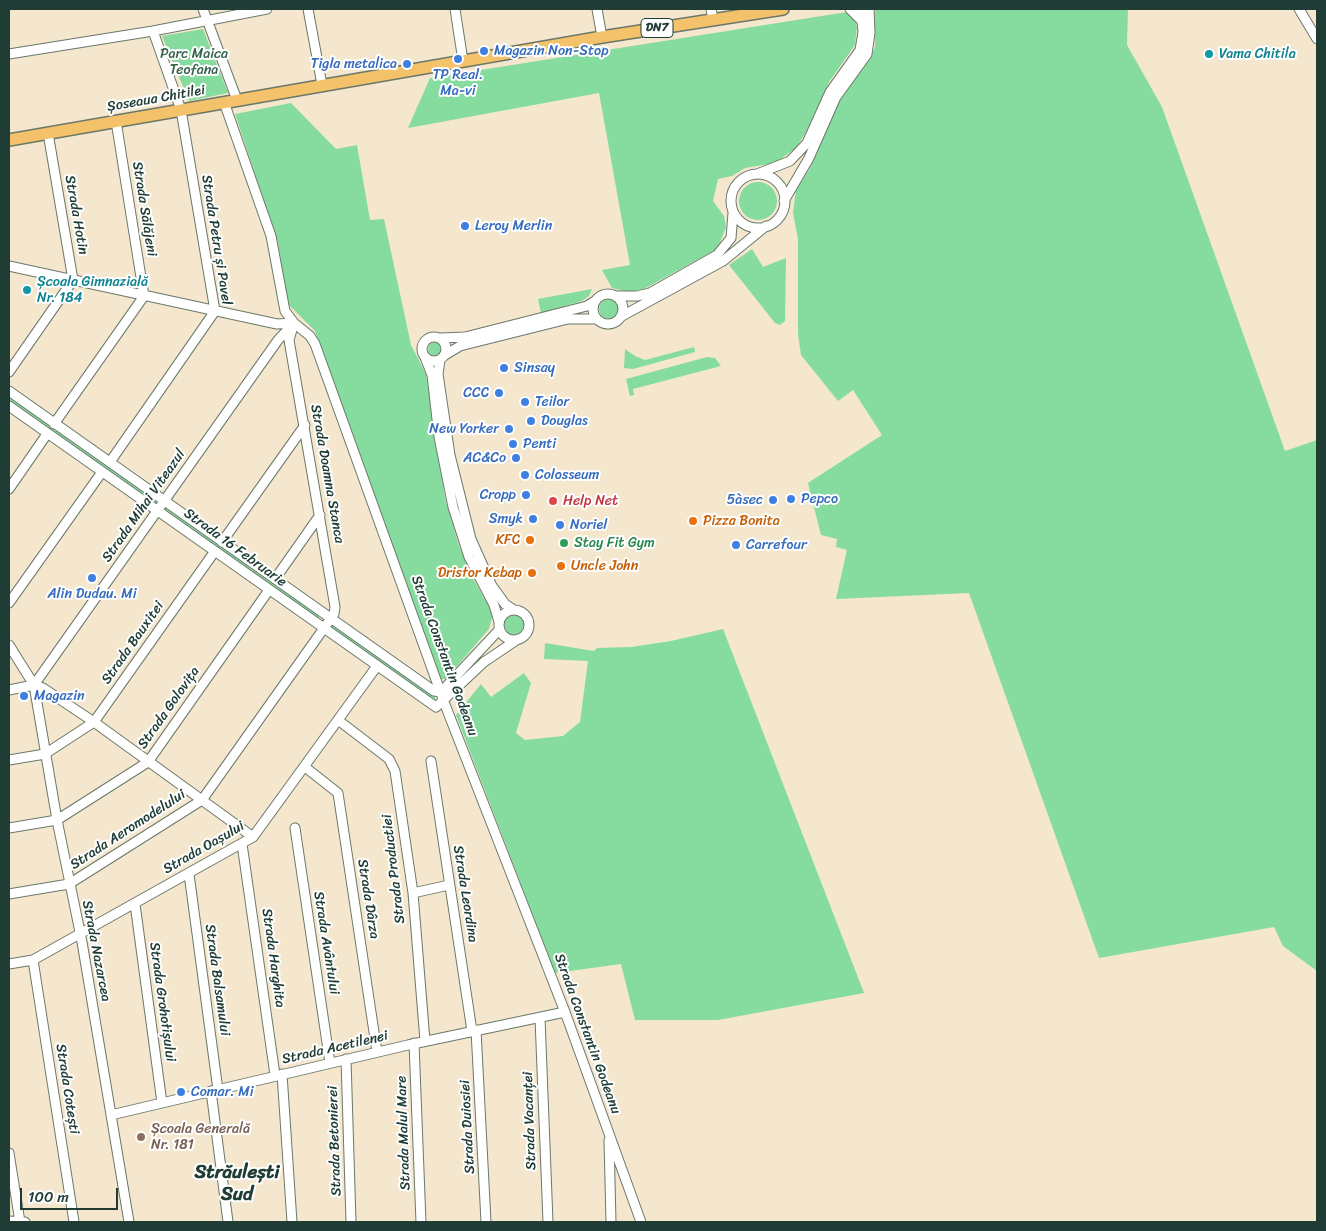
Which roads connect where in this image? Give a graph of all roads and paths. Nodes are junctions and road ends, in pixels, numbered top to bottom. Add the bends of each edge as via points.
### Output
1 (204, 9) edge
2 (267, 9) edge
3 (308, 9) edge
4 (455, 9) edge
5 (597, 9) edge
6 (782, 9) edge
7 (850, 9) edge
8 (861, 9) edge
9 (869, 9) edge
10 (874, 9) edge
11 (1300, 9) edge
12 (712, 14) edge
13 (208, 20) junction
14 (866, 20) junction
15 (153, 31) junction
16 (602, 37) junction
17 (1317, 39) edge
18 (9, 54) edge
19 (464, 61) junction
20 (322, 85) junction
21 (237, 100) junction
22 (224, 102) junction
23 (181, 110) junction
24 (116, 121) junction
25 (48, 133) junction
26 (9, 140) edge
27 (757, 174) junction
28 (784, 201) junction
29 (733, 213) junction
30 (766, 226) junction
31 (9, 266) edge
32 (73, 280) junction
33 (144, 296) junction
34 (617, 296) junction
35 (595, 301) junction
36 (215, 310) junction
37 (622, 316) junction
38 (597, 319) junction
39 (294, 323) junction
40 (441, 338) junction
41 (425, 357) junction
42 (442, 358) junction
43 (9, 372) edge
44 (9, 391) edge
45 (9, 406) edge
46 (54, 424) junction
47 (304, 425) junction
48 (47, 434) junction
49 (110, 462) junction
50 (102, 472) junction
51 (9, 489) edge
52 (164, 501) junction
53 (158, 510) junction
54 (320, 515) junction
55 (222, 542) junction
56 (215, 551) junction
57 (276, 579) junction
58 (269, 590) junction
59 (9, 603) edge
60 (514, 610) junction
61 (331, 618) junction
62 (499, 626) junction
63 (324, 628) junction
64 (518, 640) junction
65 (9, 645) edge
66 (377, 666) junction
67 (34, 685) junction
68 (9, 690) edge
69 (441, 692) junction
70 (444, 702) junction
71 (338, 720) junction
72 (94, 722) junction
73 (45, 754) junction
74 (9, 760) edge
75 (431, 761) dead end
76 (148, 762) junction
77 (304, 767) junction
78 (202, 800) junction
79 (57, 820) junction
80 (9, 828) edge
81 (295, 828) dead end
82 (253, 837) junction
83 (242, 844) junction
84 (189, 874) junction
85 (69, 884) junction
86 (449, 885) junction
87 (412, 893) junction
88 (9, 894) edge
89 (135, 904) junction
90 (80, 934) junction
91 (34, 960) junction
92 (9, 964) edge
93 (565, 1012) junction
94 (540, 1018) junction
95 (474, 1031) junction
96 (425, 1041) junction
97 (414, 1044) junction
98 (377, 1052) junction
99 (346, 1059) junction
100 (330, 1063) junction
101 (279, 1074) junction
102 (215, 1090) junction
103 (162, 1103) junction
104 (111, 1115) junction
105 (609, 1134) junction
106 (9, 1153) edge
107 (9, 1221) edge
108 (20, 1222) edge
109 (25, 1222) edge
110 (74, 1222) edge
111 (129, 1222) edge
112 (228, 1222) edge
113 (292, 1222) edge
114 (351, 1222) edge
115 (421, 1222) edge
116 (486, 1222) edge
117 (548, 1222) edge
118 (611, 1222) edge
119 (640, 1222) edge

1 - 13 street
2 - 13 street
3 - 20 street
4 - 19 street
5 - 16 street
6 - 12 main road, Șoseaua Chitilei / DN7
7 - 14 street
8 - 14 street
9 - 14 street
10 - 14 street
11 - 17 street
12 - 16 main road, Șoseaua Chitilei / DN7
13 - 15 street
13 - 21 street
14 - 27 street via 860,50 836,82 802,150 780,167
14 - 28 street via 867,54 836,97 809,158
15 - 18 street
15 - 23 street, Strada Petru și Pavel
16 - 19 main road, Șoseaua Chitilei / DN7
19 - 20 main road, Șoseaua Chitilei / DN7
20 - 21 main road, Șoseaua Chitilei / DN7
21 - 22 main road, Șoseaua Chitilei / DN7
22 - 23 main road, Șoseaua Chitilei / DN7
22 - 39 street, Strada Constantin Godeanu via 271,236 285,311
23 - 24 main road, Șoseaua Chitilei / DN7
23 - 36 street, Strada Petru și Pavel
24 - 25 main road, Șoseaua Chitilei / DN7
24 - 33 street, Strada Sălăjeni
25 - 26 main road, Șoseaua Chitilei / DN7
25 - 32 street, Strada Hotin
27 - 28 street via 776,182
27 - 29 street via 748,176 735,187 731,196
28 - 30 street via 778,219
29 - 30 street via 751,227
29 - 34 street via 731,238 717,255 650,294
30 - 37 street via 723,261
31 - 32 street
32 - 33 street
32 - 43 street
33 - 36 street
33 - 46 street
34 - 35 street via 603,294
34 - 37 street via 622,303
35 - 38 street via 593,310
35 - 40 street via 587,306 465,337
36 - 39 street via 277,324
36 - 49 street, Strada Petru și Pavel
37 - 38 street via 609,324
38 - 42 street via 568,319 460,346
39 - 47 street, Strada Doamna Stanca via 289,340
39 - 52 street, Strada Mihai Viteazul via 278,340
39 - 69 street, Strada Constantin Godeanu via 315,344
40 - 41 street via 432,337 425,341 422,349
40 - 42 street via 446,344
41 - 42 street via 432,361
41 - 62 street via 432,375 439,436 453,507 469,557 494,605
42 - 60 street via 438,374 450,455 471,539 492,586 505,604
44 - 46 street, Strada 16 Februarie
45 - 48 street, Strada 16 Februarie
46 - 49 street, Strada 16 Februarie
47 - 54 street, Strada Doamna Stanca
47 - 55 street
48 - 50 street, Strada 16 Februarie
48 - 51 street
49 - 52 street, Strada 16 Februarie
50 - 53 street, Strada 16 Februarie
50 - 59 street
52 - 53 street, Strada Mihai Viteazul
52 - 55 street, Strada 16 Februarie
53 - 56 street, Strada 16 Februarie
53 - 67 street, Strada Mihai Viteazul
54 - 57 street
54 - 61 street, Strada Doamna Stanca via 335,607
55 - 57 street, Strada 16 Februarie
56 - 58 street, Strada 16 Februarie
56 - 72 street, Strada Bauxitei
57 - 61 street, Strada 16 Februarie
58 - 63 street, Strada 16 Februarie
58 - 76 street, Strada Golovița
60 - 62 street via 502,615
60 - 64 street via 522,612 528,622 526,633
61 - 63 street
61 - 69 street, Strada 16 Februarie via 434,691
62 - 64 street via 509,639
62 - 69 street
63 - 66 street, Strada 16 Februarie
63 - 78 street, Strada Aeromodelului
64 - 70 street via 484,662
65 - 67 street
66 - 70 street, Strada 16 Februarie via 436,707
66 - 71 street, Strada Oașului
67 - 68 street
67 - 72 street
67 - 73 street, Strada Nazarcea
69 - 70 street, Strada Constantin Godeanu
70 - 93 street, Strada Constantin Godeanu
71 - 77 street, Strada Oașului
71 - 87 street, Strada Productiei via 394,765
72 - 73 street, Strada Bauxitei
72 - 76 street
73 - 74 street, Strada Bauxitei
73 - 79 street, Strada Nazarcea
75 - 86 street, Strada Leordina
76 - 78 street
76 - 79 street, Strada Golovița
77 - 82 street, Strada Oașului
77 - 98 street, Strada Dârza via 338,793
78 - 82 street
78 - 85 street, Strada Aeromodelului
79 - 80 street, Strada Golovița
79 - 85 street, Strada Nazarcea
81 - 100 street, Strada Avântului
82 - 83 street, Strada Oașului
83 - 84 street, Strada Oașului
83 - 101 street, Strada Harghita
84 - 89 street, Strada Oașului
84 - 102 street, Strada Balsamului
85 - 88 street, Strada Aeromodelului
85 - 90 street, Strada Nazarcea
86 - 87 street
86 - 95 street, Strada Leordina
87 - 96 street, Strada Productiei
89 - 90 street, Strada Oașului
89 - 103 street, Strada Grohotișului
90 - 91 street, Strada Oașului
90 - 104 street, Strada Nazarcea
91 - 92 street, Strada Oașului
91 - 110 street, Strada Cotești
93 - 94 street, Strada Acetilenei
93 - 105 street, Strada Constantin Godeanu
94 - 95 street, Strada Acetilenei
94 - 117 street, Strada Vacanței
95 - 96 street, Strada Acetilenei
95 - 116 street, Strada Duiosiei
96 - 97 street, Strada Acetilenei
97 - 98 street, Strada Acetilenei
97 - 115 street, Strada Malul Mare
98 - 99 street, Strada Acetilenei
99 - 100 street, Strada Acetilenei
99 - 114 street, Strada Betonierei
100 - 101 street, Strada Acetilenei
101 - 102 street, Strada Acetilenei
101 - 113 street, Strada Harghita
102 - 103 street, Strada Acetilenei
102 - 112 street, Strada Balsamului
103 - 104 street, Strada Acetilenei
104 - 111 street, Strada Nazarcea
105 - 118 street
105 - 119 street, Strada Constantin Godeanu
106 - 108 street
107 - 108 street
108 - 109 street

